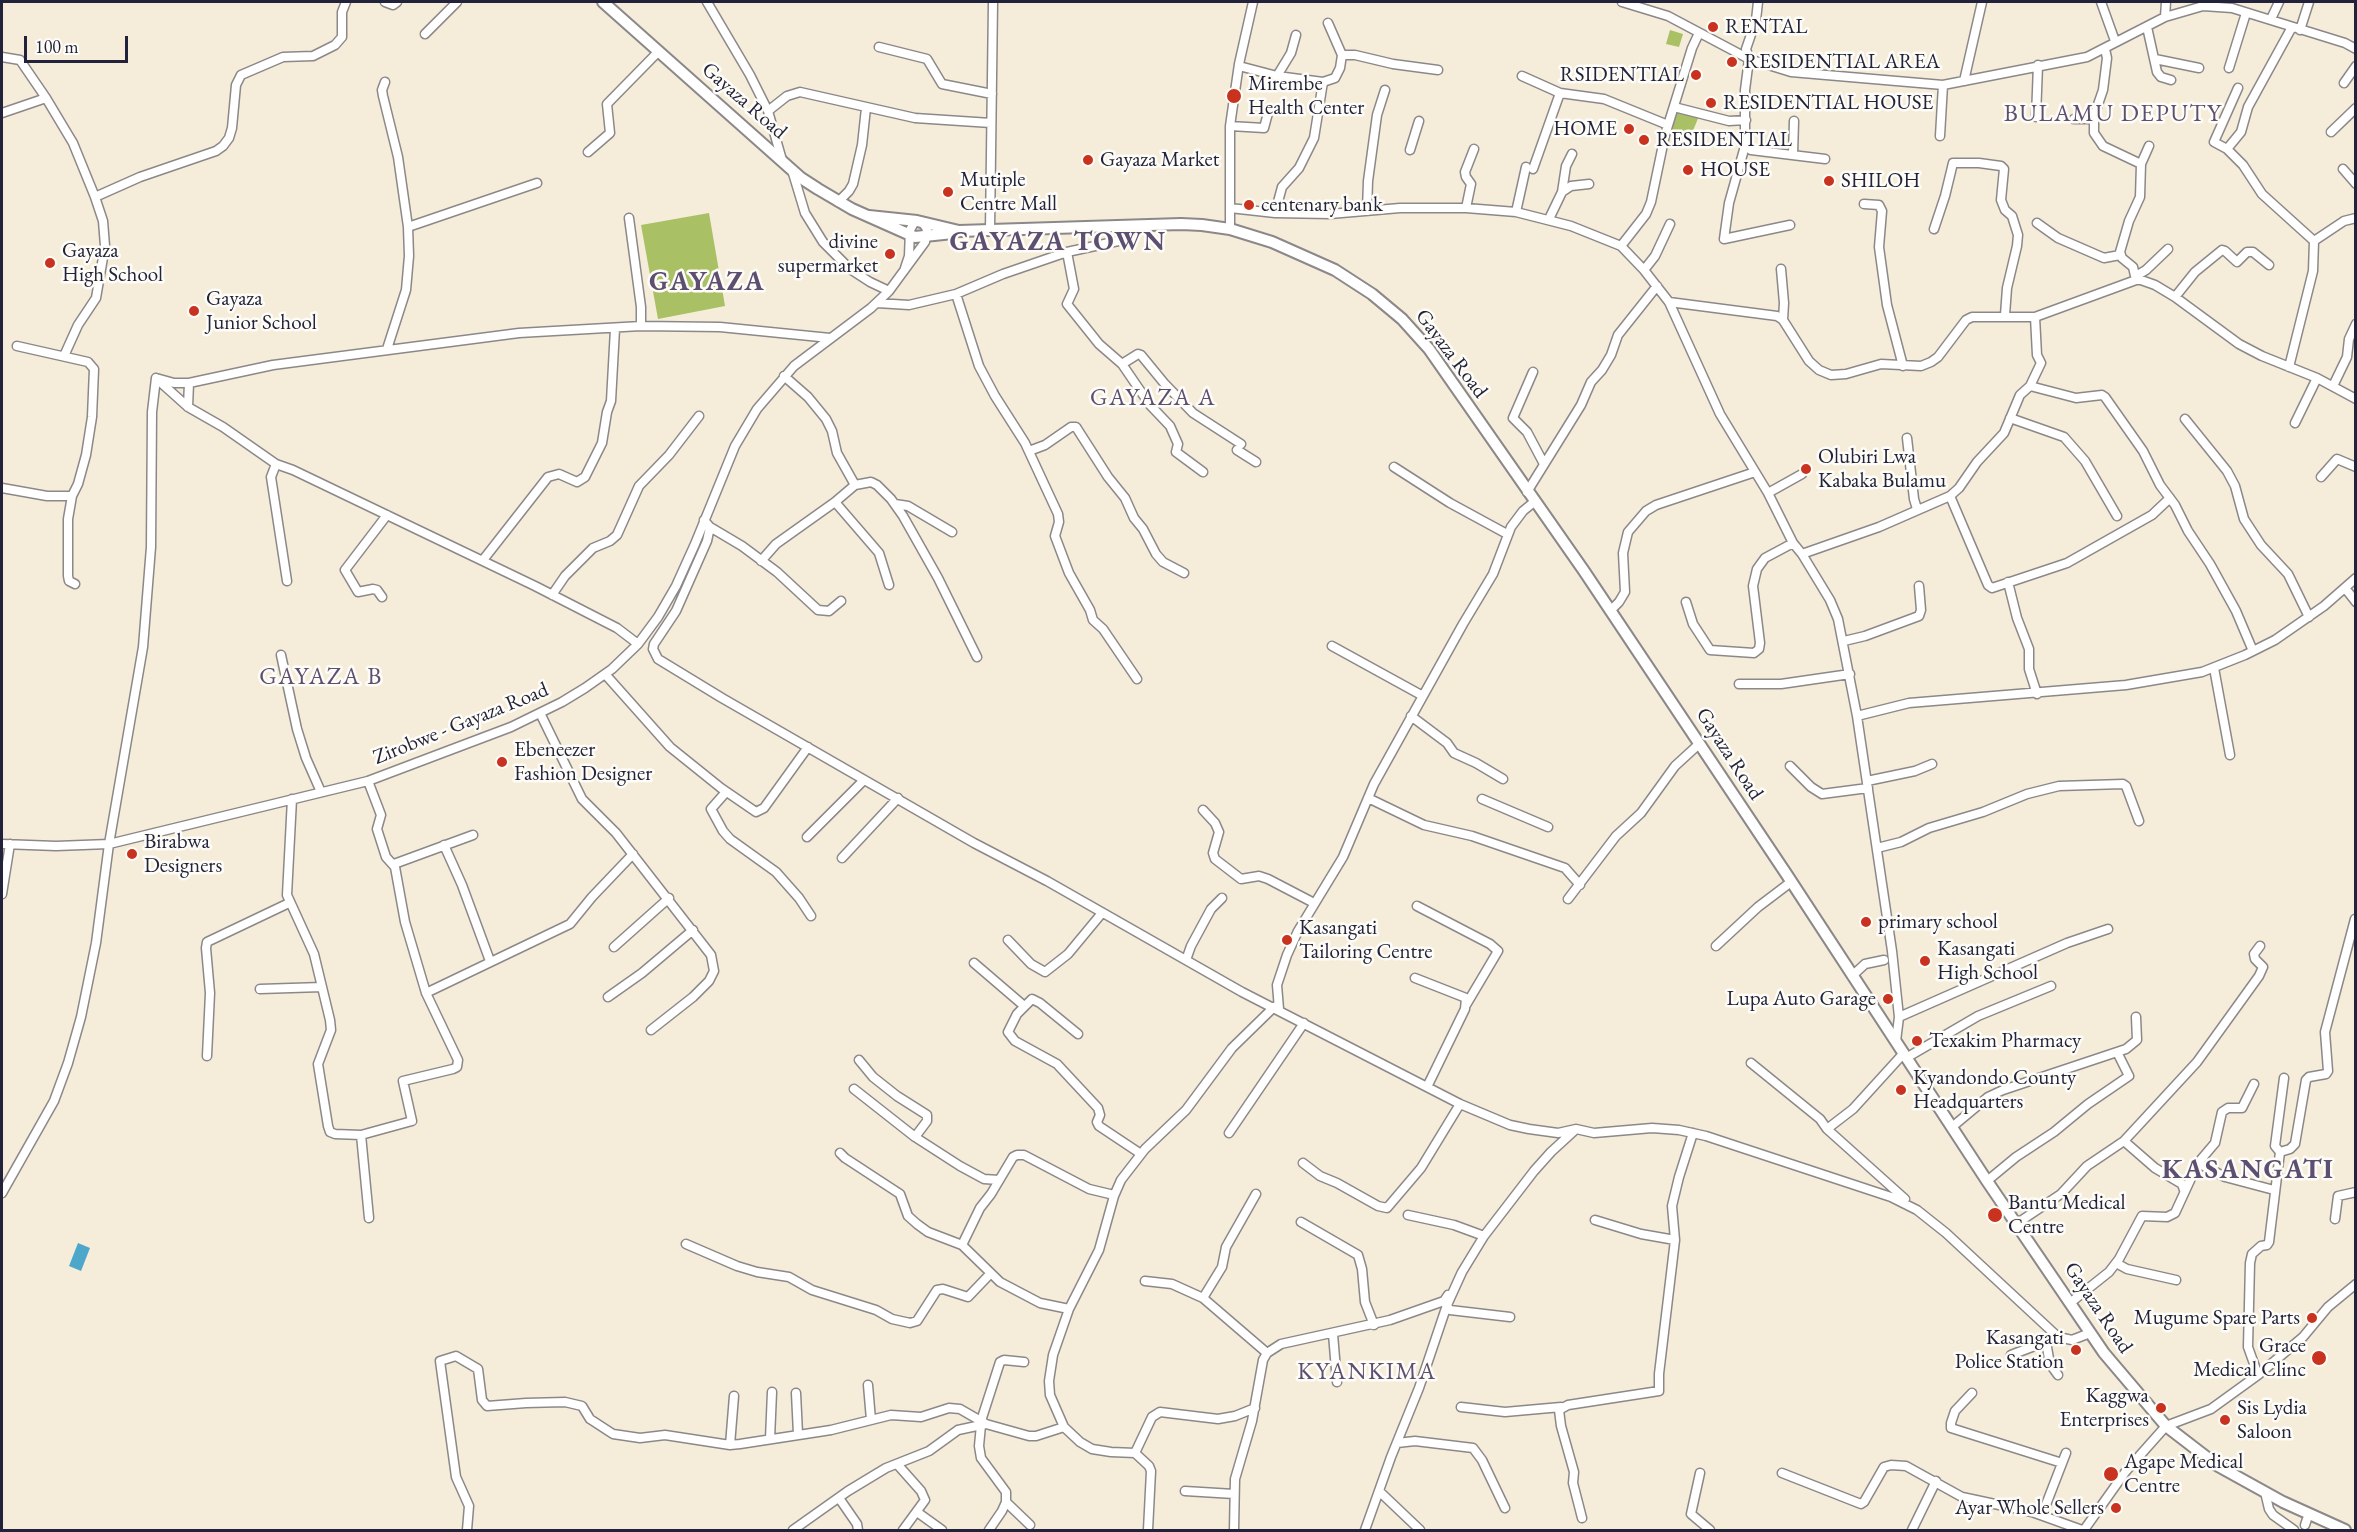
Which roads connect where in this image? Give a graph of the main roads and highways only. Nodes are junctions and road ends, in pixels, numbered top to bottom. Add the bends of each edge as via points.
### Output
1 (603, 2) edge
2 (869, 216) junction
3 (959, 231) junction
4 (2345, 1530) edge

1 - 2 main road, Gayaza Road via 792,170 837,202
2 - 3 main road, Gayaza Road via 919,221
2 - 3 main road, Gayaza Road via 909,235 927,237
3 - 4 main road, Gayaza Road via 1227,226 1335,270 1402,319 1429,349 1610,611 1987,1181 2122,1377 2166,1426 2218,1466

